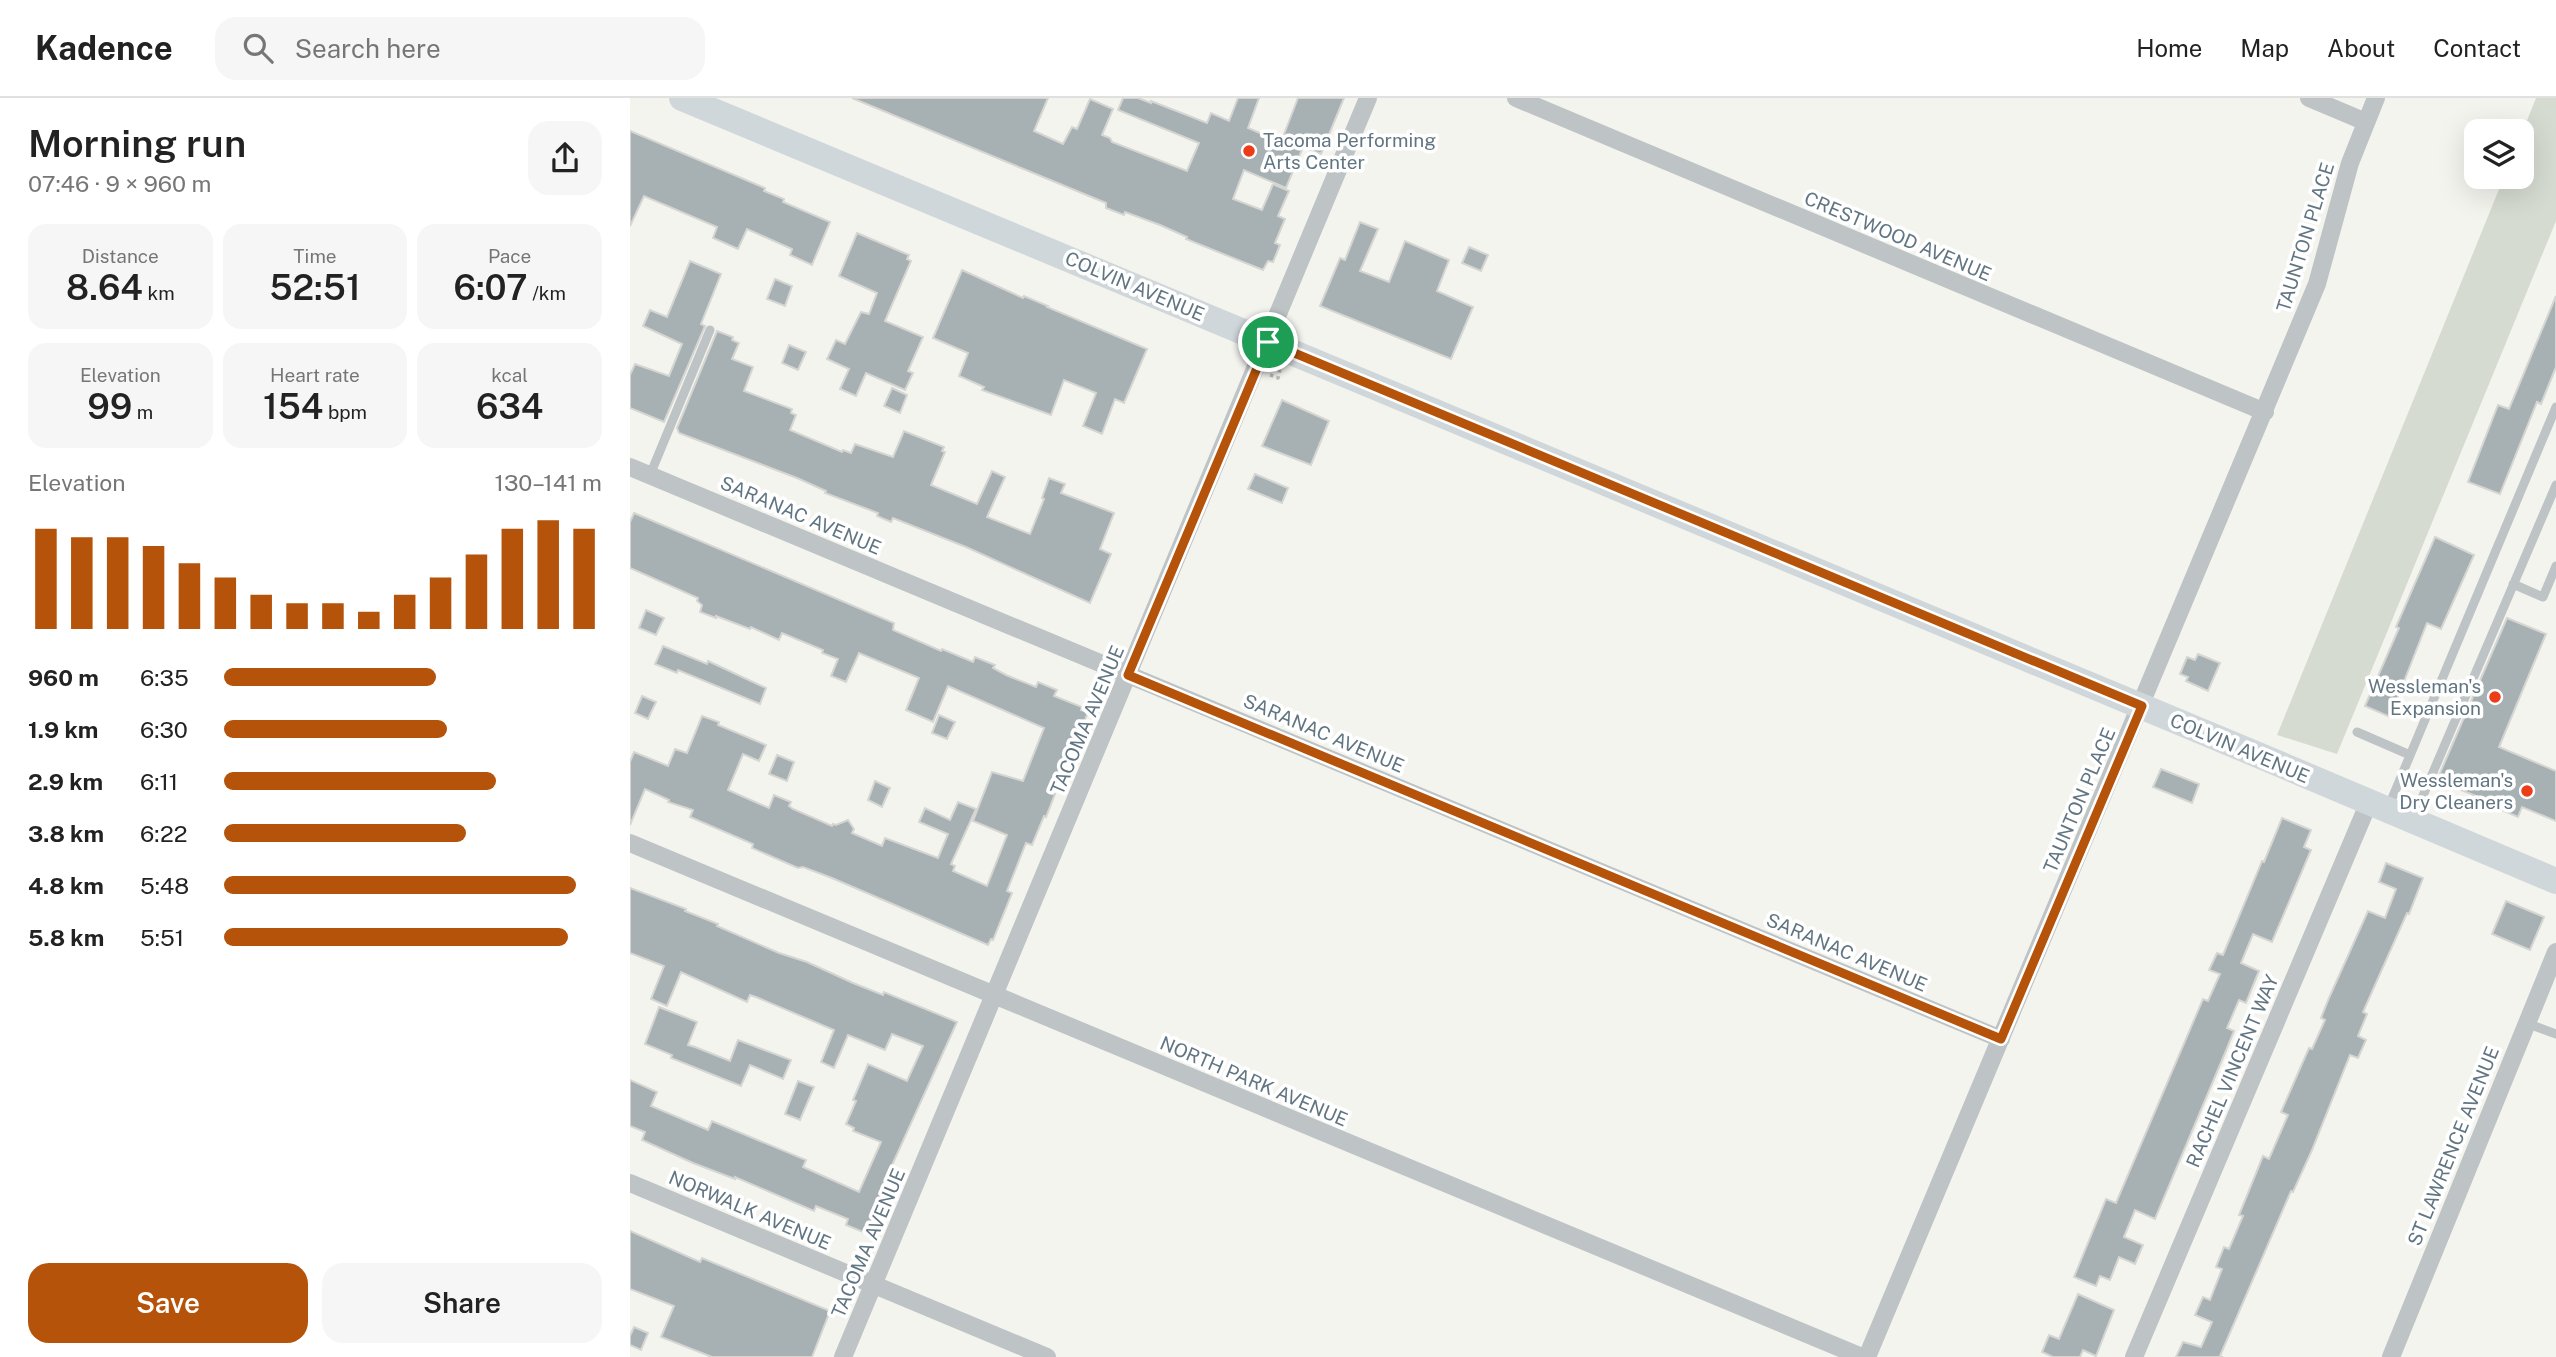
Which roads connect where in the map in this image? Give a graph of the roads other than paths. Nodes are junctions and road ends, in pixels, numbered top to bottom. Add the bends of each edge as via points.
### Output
1 (682, 98) edge
2 (1368, 98) edge
3 (1516, 98) edge
4 (2309, 98) edge
5 (2376, 98) edge
6 (2366, 122) junction
7 (710, 330) dead end
8 (1268, 342) junction
9 (2556, 407) edge
10 (2265, 412) junction
11 (630, 467) edge
12 (650, 475) junction
13 (2556, 485) edge
14 (2556, 566) edge
15 (2513, 584) junction
16 (1128, 675) junction
17 (2142, 706) junction
18 (2357, 732) dead end
19 (2410, 755) junction
20 (2378, 806) junction
21 (2412, 821) junction
22 (630, 843) edge
23 (2556, 881) edge
24 (2556, 952) edge
25 (994, 996) junction
26 (2526, 1023) junction
27 (2556, 1034) edge
28 (2001, 1039) junction
29 (630, 1183) edge
30 (873, 1284) junction
31 (843, 1357) edge
32 (1047, 1357) edge
33 (1865, 1357) edge
34 (2134, 1357) edge
35 (2390, 1357) edge

1 - 8 street, COLVIN AVENUE
2 - 8 street, TACOMA AVENUE
3 - 10 street, CRESTWOOD AVENUE
4 - 6 street
5 - 6 street, TAUNTON PLACE
6 - 10 street, TAUNTON PLACE via 2317,284
7 - 12 lane
8 - 16 street, TACOMA AVENUE
8 - 17 street, COLVIN AVENUE
9 - 19 lane
10 - 17 street, TAUNTON PLACE
11 - 12 street, SARANAC AVENUE
12 - 16 street, SARANAC AVENUE
13 - 15 lane
14 - 15 lane via 2543,597
15 - 21 lane
16 - 25 street, TACOMA AVENUE
16 - 28 street, SARANAC AVENUE
17 - 20 street, COLVIN AVENUE
17 - 28 street, TAUNTON PLACE
18 - 19 lane
19 - 20 lane
20 - 21 street, COLVIN AVENUE
20 - 34 street, RACHEL VINCENT WAY
21 - 23 street, COLVIN AVENUE
22 - 25 street, NORTH PARK AVENUE
24 - 26 street, ST LAWRENCE AVENUE
25 - 30 street, TACOMA AVENUE
25 - 33 street, NORTH PARK AVENUE
26 - 27 lane
26 - 35 street, ST LAWRENCE AVENUE
28 - 33 street, TAUNTON PLACE
29 - 30 street, NORWALK AVENUE
30 - 31 street, TACOMA AVENUE
30 - 32 street, NORWALK AVENUE

